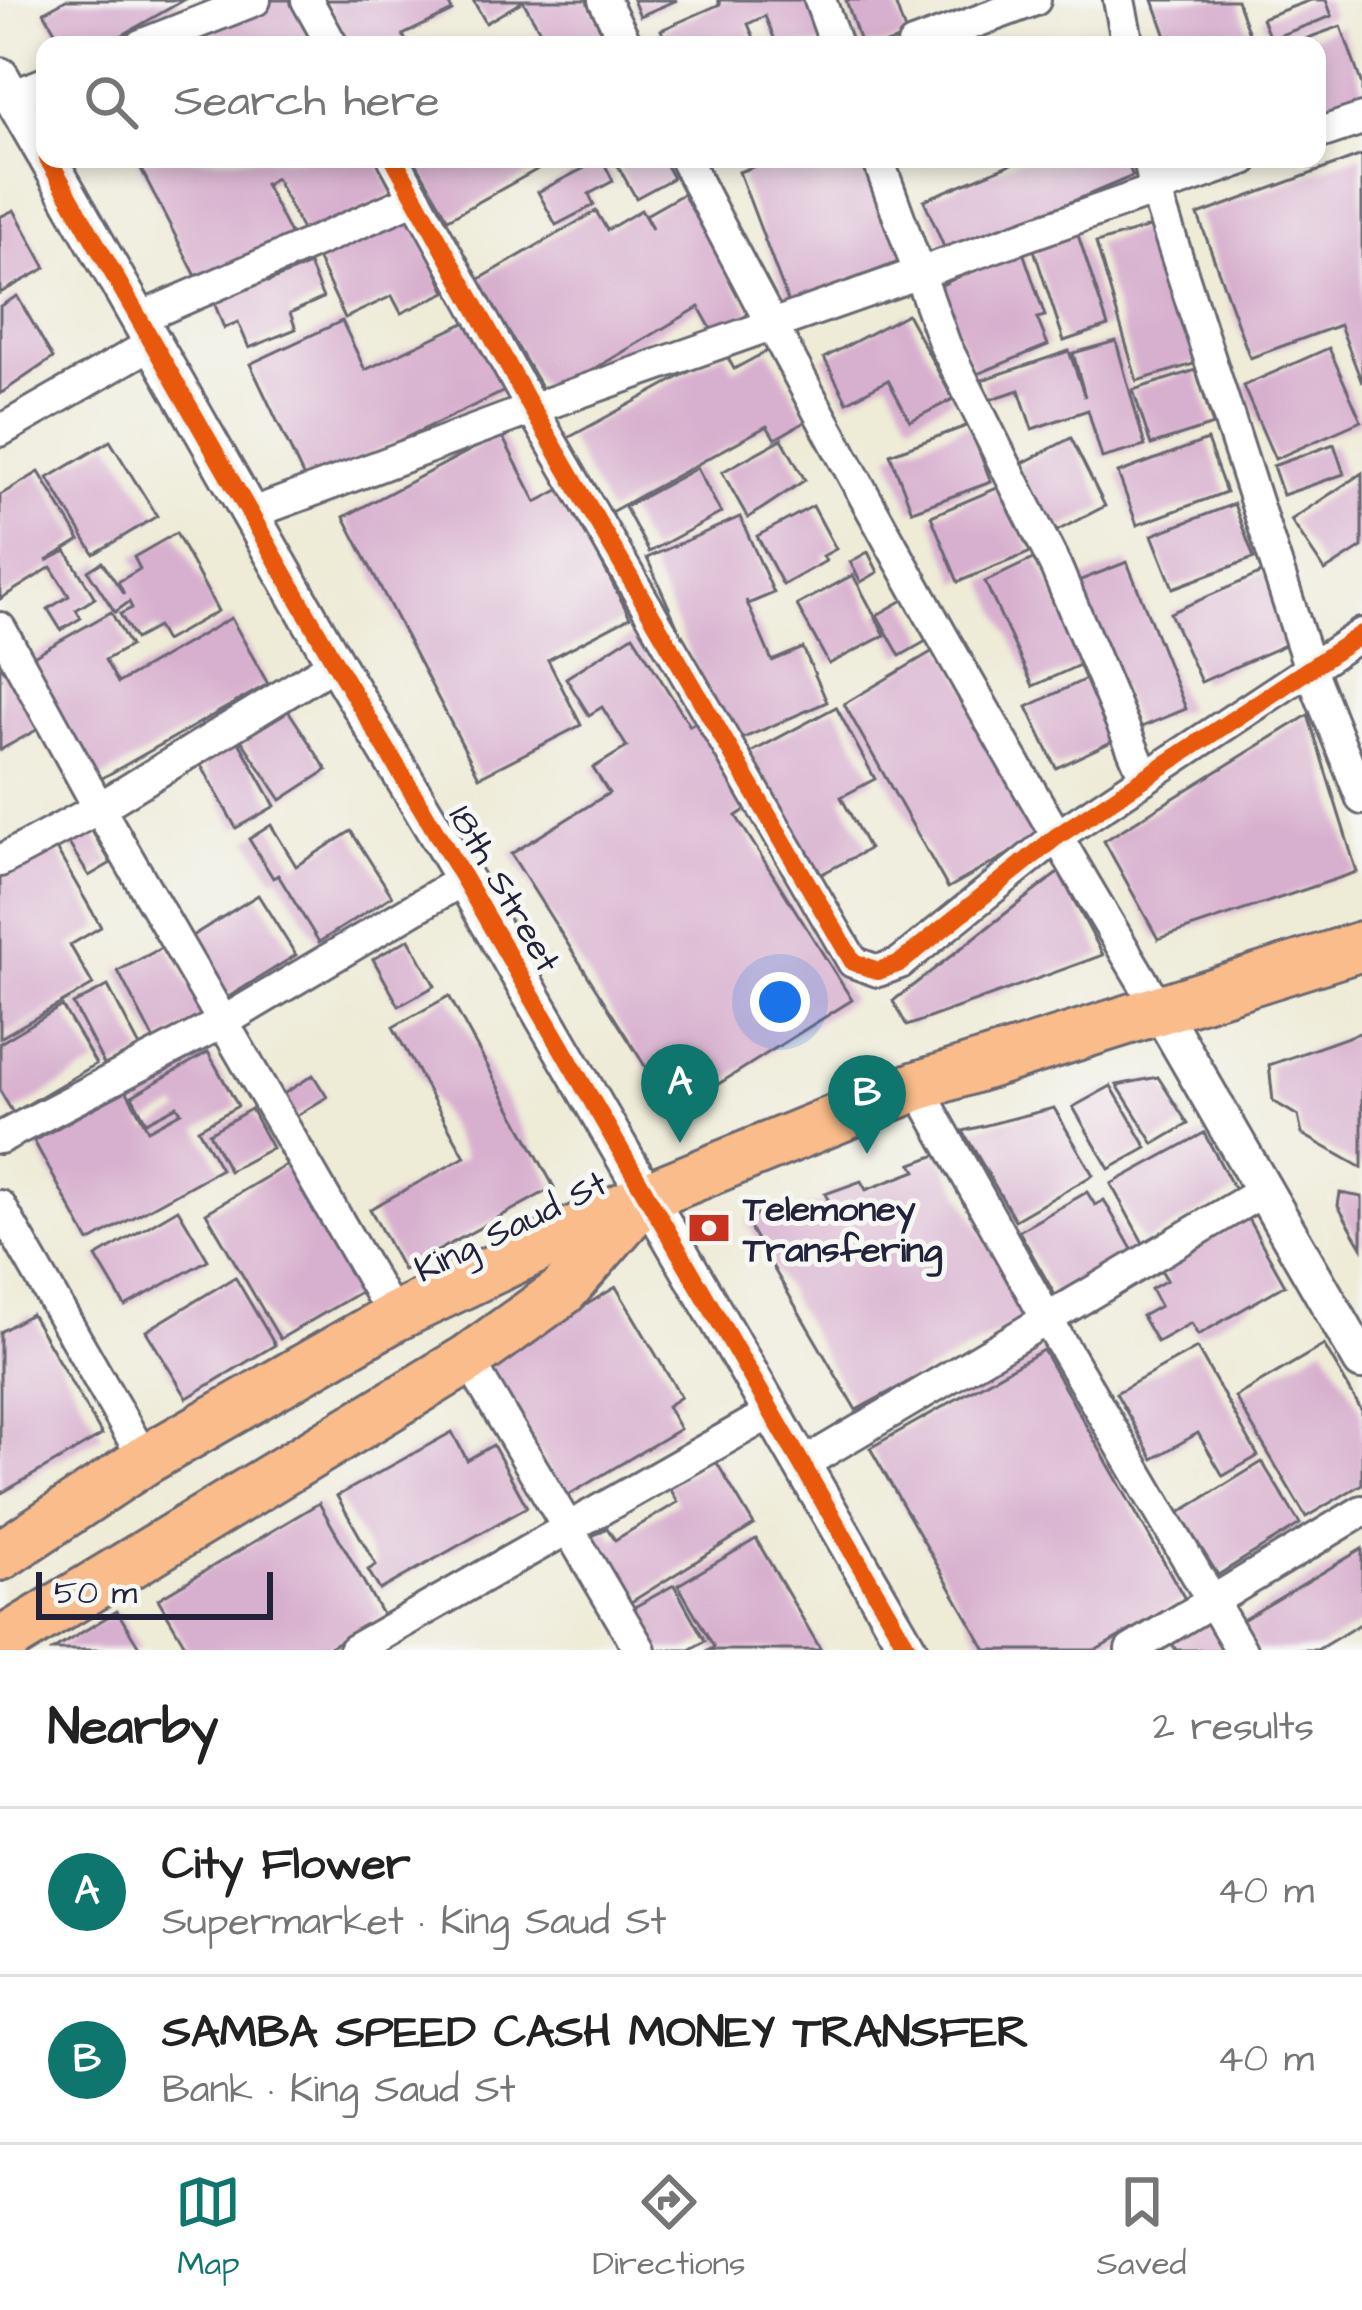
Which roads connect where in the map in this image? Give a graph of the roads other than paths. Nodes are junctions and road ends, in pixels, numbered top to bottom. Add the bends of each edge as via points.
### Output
1 (255, 0) edge
2 (307, 0) edge
3 (604, 0) edge
4 (820, 0) edge
5 (1035, 0) edge
6 (1119, 0) edge
7 (164, 36) edge
8 (327, 36) edge
9 (622, 36) edge
10 (833, 36) edge
11 (937, 36) edge
12 (1126, 36) edge
13 (19, 85) edge
14 (1362, 119) edge
15 (36, 130) edge
16 (1326, 131) edge
17 (53, 168) edge
18 (399, 168) edge
19 (690, 168) edge
20 (881, 168) edge
21 (1189, 168) edge
22 (1152, 174) edge
23 (416, 198) junction
24 (920, 272) junction
25 (770, 324) junction
26 (146, 331) junction
27 (532, 409) junction
28 (0, 431) edge
29 (250, 514) junction
30 (0, 628) edge
31 (1362, 634) edge
32 (335, 663) junction
33 (1310, 669) junction
34 (1144, 778) junction
35 (1362, 799) edge
36 (99, 808) junction
37 (1056, 837) junction
38 (0, 861) edge
39 (464, 879) junction
40 (1362, 946) edge
41 (1161, 1012) junction
42 (223, 1022) junction
43 (917, 1087) junction
44 (0, 1138) edge
45 (1263, 1191) junction
46 (645, 1197) junction
47 (0, 1206) edge
48 (394, 1317) junction
49 (1047, 1318) junction
50 (468, 1359) junction
51 (1362, 1361) edge
52 (772, 1412) junction
53 (145, 1460) junction
54 (803, 1464) junction
55 (1362, 1511) edge
56 (568, 1529) junction
57 (0, 1556) edge
58 (1213, 1604) junction
59 (402, 1638) edge
60 (0, 1642) edge
61 (354, 1650) edge
62 (640, 1650) edge
63 (909, 1650) edge
64 (1131, 1650) edge
65 (1241, 1650) edge

1 - 7 street
2 - 8 street
3 - 9 street
4 - 10 street
5 - 11 street
6 - 12 street
13 - 15 street, 18th Street
14 - 16 street
17 - 26 street, 18th Street
18 - 23 street
19 - 25 street
20 - 24 street
21 - 22 street
22 - 24 street
22 - 33 street
23 - 26 street
23 - 27 street
24 - 25 street
24 - 34 street via 945,346 1056,567
25 - 27 street
25 - 37 street
26 - 28 street
26 - 29 street, 18th Street
27 - 29 street
27 - 37 street via 853,962 878,971 900,963
29 - 32 street, 18th Street
30 - 36 street
31 - 33 street
32 - 36 street
32 - 39 street, 18th Street
33 - 34 street
33 - 35 street
34 - 37 street
36 - 38 street
36 - 42 street
37 - 41 street
39 - 42 street
39 - 46 street, 18th Street
40 - 41 main road, King Saud St
41 - 43 main road, King Saud St
41 - 45 street
42 - 44 street
42 - 48 street
43 - 46 main road, King Saud St
43 - 49 street
45 - 49 street
45 - 51 street
46 - 48 main road, King Saud St
46 - 50 main road, King Saud St via 563,1291
46 - 52 street, 18th Street
47 - 53 street
48 - 53 main road, King Saud St
49 - 54 street
49 - 58 street
50 - 56 street
50 - 60 main road, King Saud St
52 - 54 street, 18th Street
52 - 56 street
53 - 57 main road, King Saud St
54 - 63 street, 18th Street
55 - 58 street
56 - 59 street
56 - 62 street
58 - 64 street
58 - 65 street
59 - 61 street

